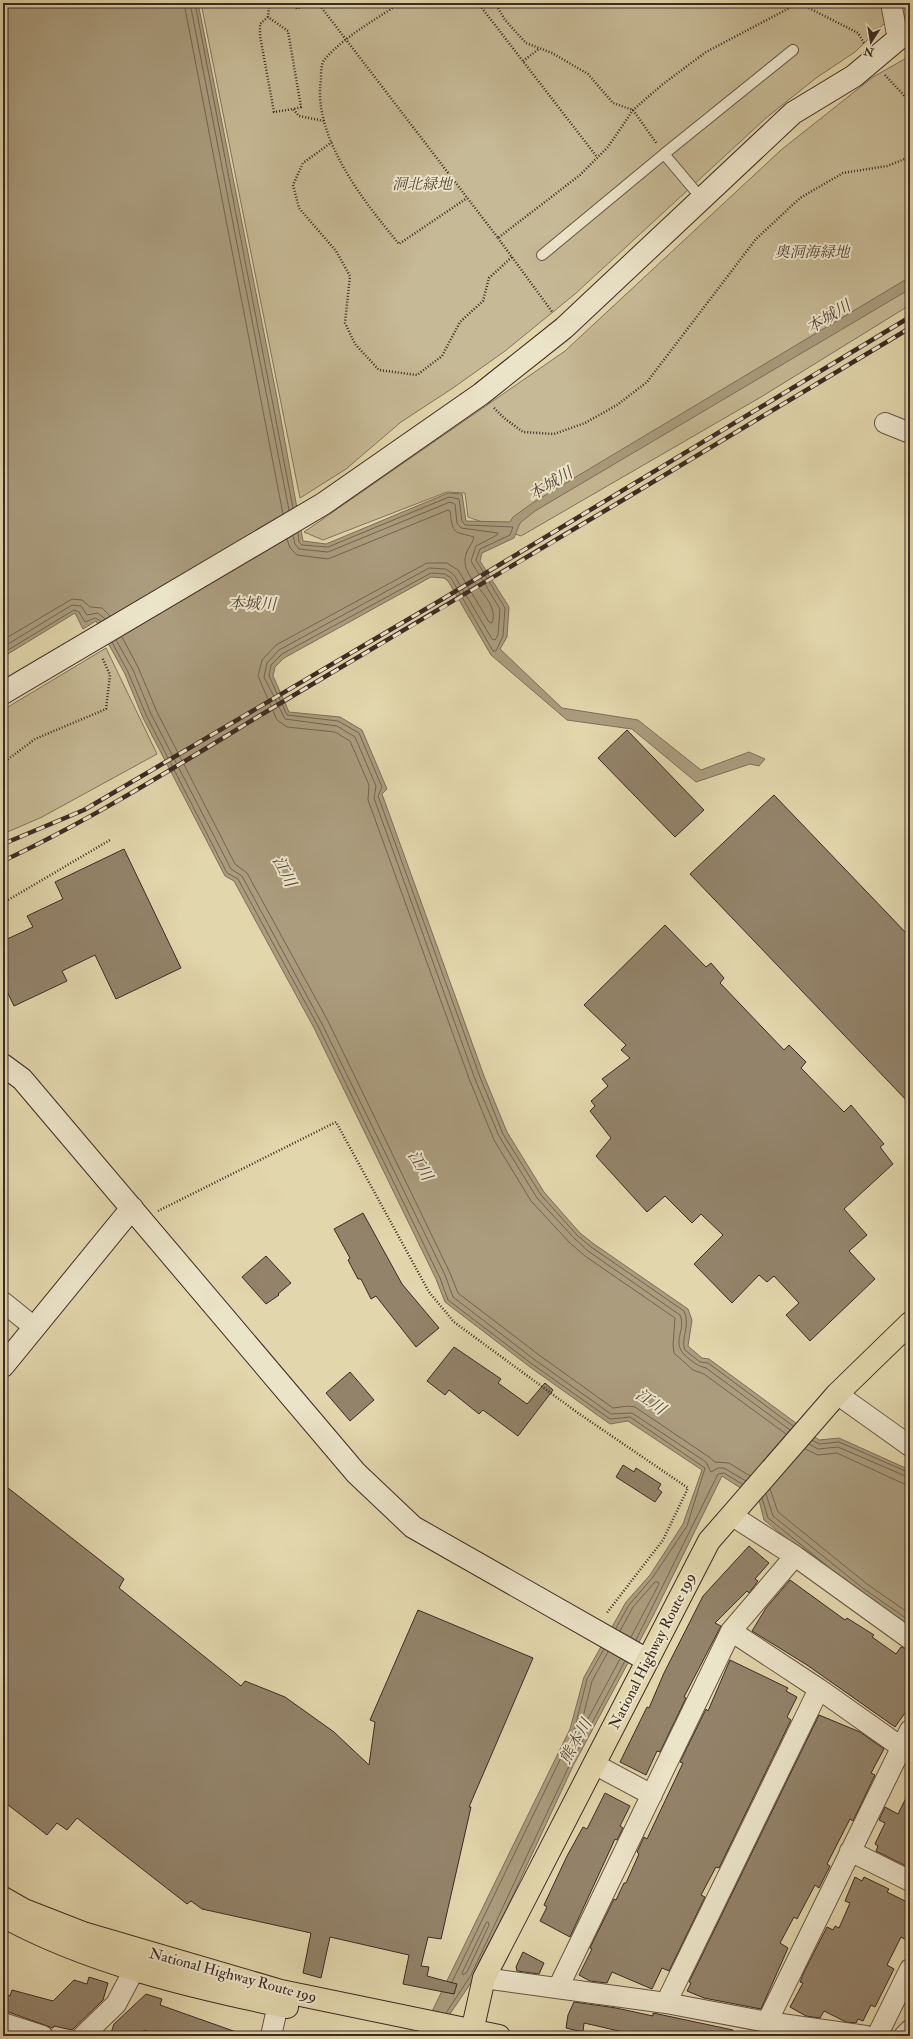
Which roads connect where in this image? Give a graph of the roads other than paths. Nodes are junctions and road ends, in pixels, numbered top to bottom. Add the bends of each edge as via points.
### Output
1 (891, 3) edge
2 (904, 35) edge
3 (793, 50) dead end
4 (664, 154) junction
5 (702, 199) junction
6 (542, 254) dead end
7 (885, 423) dead end
8 (910, 433) edge
9 (3, 693) edge
10 (3, 1065) edge
11 (132, 1208) junction
12 (3, 1302) edge
13 (910, 1323) edge
14 (34, 1327) junction
15 (3, 1366) edge
16 (834, 1399) junction
17 (910, 1446) edge
18 (735, 1510) junction
19 (794, 1556) junction
20 (731, 1631) junction
21 (910, 1639) edge
22 (647, 1660) junction
23 (819, 1689) junction
24 (906, 1739) edge
25 (594, 1764) junction
26 (652, 1795) junction
27 (850, 1852) junction
28 (910, 1881) edge
29 (3, 1898) edge
30 (3, 1916) edge
31 (910, 1969) edge
32 (134, 1970) junction
33 (484, 1978) junction
34 (558, 1988) junction
35 (280, 1998) junction
36 (666, 2003) junction
37 (767, 2022) junction
38 (3, 2023) edge
39 (420, 2029) edge
40 (910, 2030) edge
41 (471, 2033) edge
42 (43, 2036) edge
43 (83, 2036) edge
44 (271, 2036) edge
45 (499, 2036) edge
46 (866, 2036) edge
47 (877, 2036) edge
48 (904, 2036) edge

1 - 2 street
2 - 5 street via 854,76 793,113
3 - 4 lane
4 - 5 lane
4 - 6 lane
5 - 9 street via 564,328 481,394 323,504 97,650
7 - 8 street
10 - 11 street via 22,1079
11 - 14 street
11 - 22 street via 356,1474 413,1527
12 - 14 street
13 - 16 highway, National Highway Route 199
14 - 15 street
16 - 17 street
16 - 18 highway, National Highway Route 199
18 - 19 street
18 - 22 highway, National Highway Route 199 via 708,1541
19 - 20 street
19 - 21 street
20 - 23 street
20 - 26 street
22 - 25 highway, National Highway Route 199
23 - 24 street
23 - 36 street
24 - 27 street
25 - 26 street
25 - 33 highway, National Highway Route 199
26 - 34 street
27 - 28 street
27 - 37 street
29 - 35 highway, National Highway Route 199 via 24,1910 83,1933
30 - 32 highway, National Highway Route 199 via 75,1949
31 - 47 street
32 - 35 highway, National Highway Route 199
32 - 43 street via 116,2004
33 - 34 street
33 - 41 highway, National Highway Route 199
34 - 36 street
35 - 39 highway, National Highway Route 199
35 - 44 street
36 - 37 street
37 - 46 street
38 - 42 street
39 - 41 highway, National Highway Route 199 via 448,2025
40 - 48 street
41 - 45 highway

